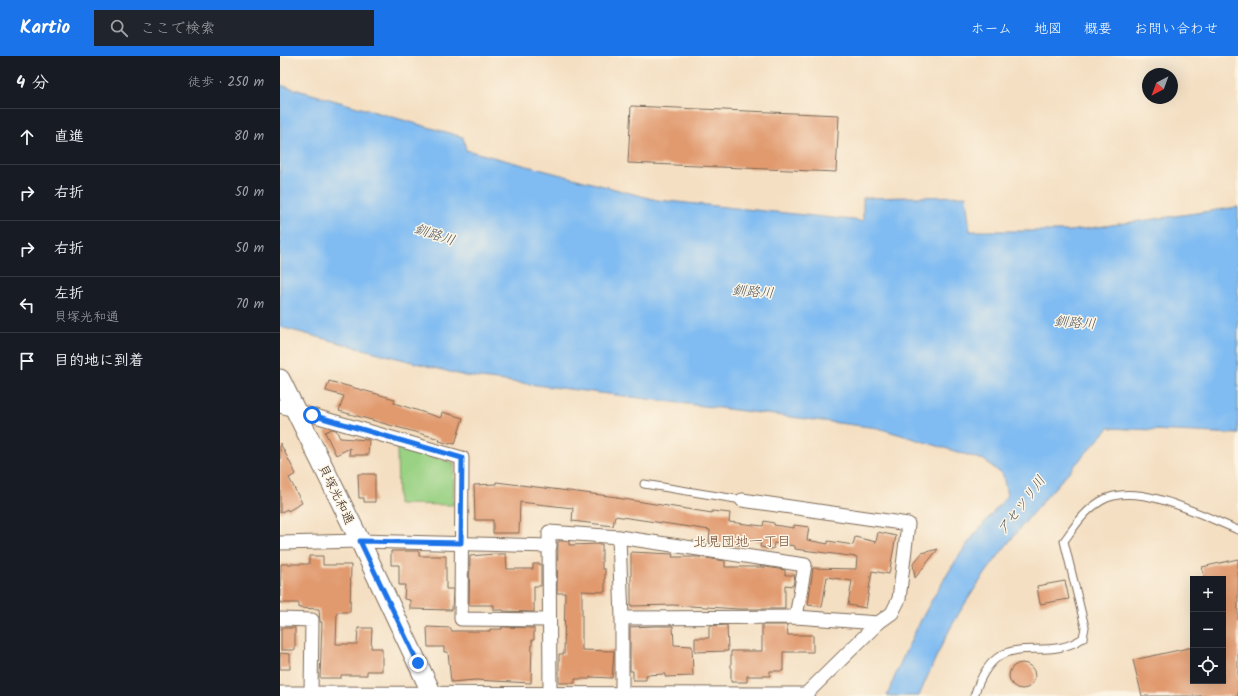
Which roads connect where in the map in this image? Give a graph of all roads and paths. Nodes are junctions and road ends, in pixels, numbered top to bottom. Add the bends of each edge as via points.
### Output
1 (280, 379) edge
2 (288, 408) edge
3 (644, 484) dead end
4 (742, 500) joint
5 (1238, 530) edge
6 (619, 537) junction
7 (360, 541) junction
8 (280, 543) edge
9 (461, 543) junction
10 (550, 546) junction
11 (796, 617) junction
12 (622, 618) junction
13 (280, 619) edge
14 (549, 620) junction
15 (878, 623) junction
16 (280, 693) edge
17 (311, 693) junction
18 (622, 693) junction
19 (367, 694) edge
20 (433, 694) edge
21 (550, 694) edge
22 (804, 695) edge
23 (974, 696) edge

1 - 2 street, 貝塚光和通
2 - 7 street, 貝塚光和通
2 - 9 street via 462,458
3 - 4 lane
4 - 15 street via 908,524 899,599 892,613
5 - 23 lane via 1136,494 1118,495 1102,500 1081,516 1064,541 1085,627 1083,638 1071,646 1013,650 1000,655 979,680
6 - 10 street via 549,532
6 - 11 street via 805,565
6 - 12 street
7 - 8 street
7 - 9 street
7 - 20 street, 貝塚光和通
9 - 10 street
9 - 14 street via 461,619
10 - 14 street
11 - 12 street
11 - 15 street
12 - 18 street
13 - 17 street via 312,620
14 - 21 street
15 - 22 street
16 - 17 street
17 - 19 street
18 - 21 street
18 - 22 street
19 - 20 street
20 - 21 street

